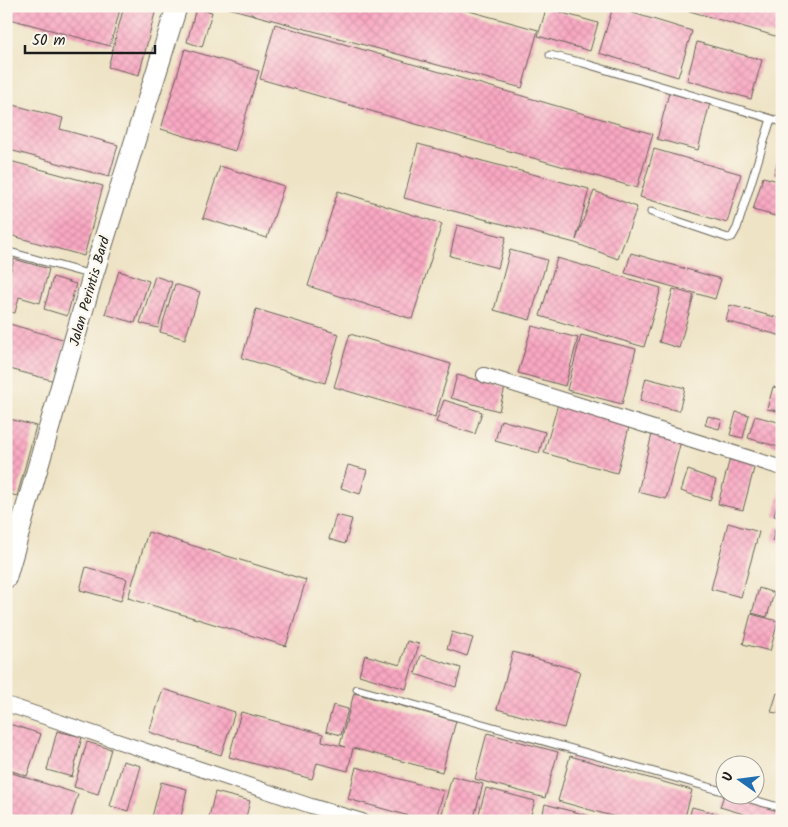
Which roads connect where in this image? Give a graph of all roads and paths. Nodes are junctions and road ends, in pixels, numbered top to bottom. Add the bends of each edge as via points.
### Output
1 (176, 6) edge
2 (550, 55) dead end
3 (771, 119) junction
4 (782, 122) edge
5 (652, 212) dead end
6 (6, 251) edge
7 (93, 275) junction
8 (484, 375) dead end
9 (782, 468) edge
10 (6, 578) edge
11 (357, 689) dead end
12 (6, 704) edge
13 (716, 789) edge
14 (766, 803) edge
15 (782, 808) edge
16 (362, 821) edge

1 - 7 street, Jalan Perintis Bard
2 - 3 lane
3 - 4 lane
3 - 5 lane via 732,237
6 - 7 lane
7 - 10 street, Jalan Perintis Bard
8 - 9 street
11 - 13 lane
12 - 16 street
14 - 15 lane

